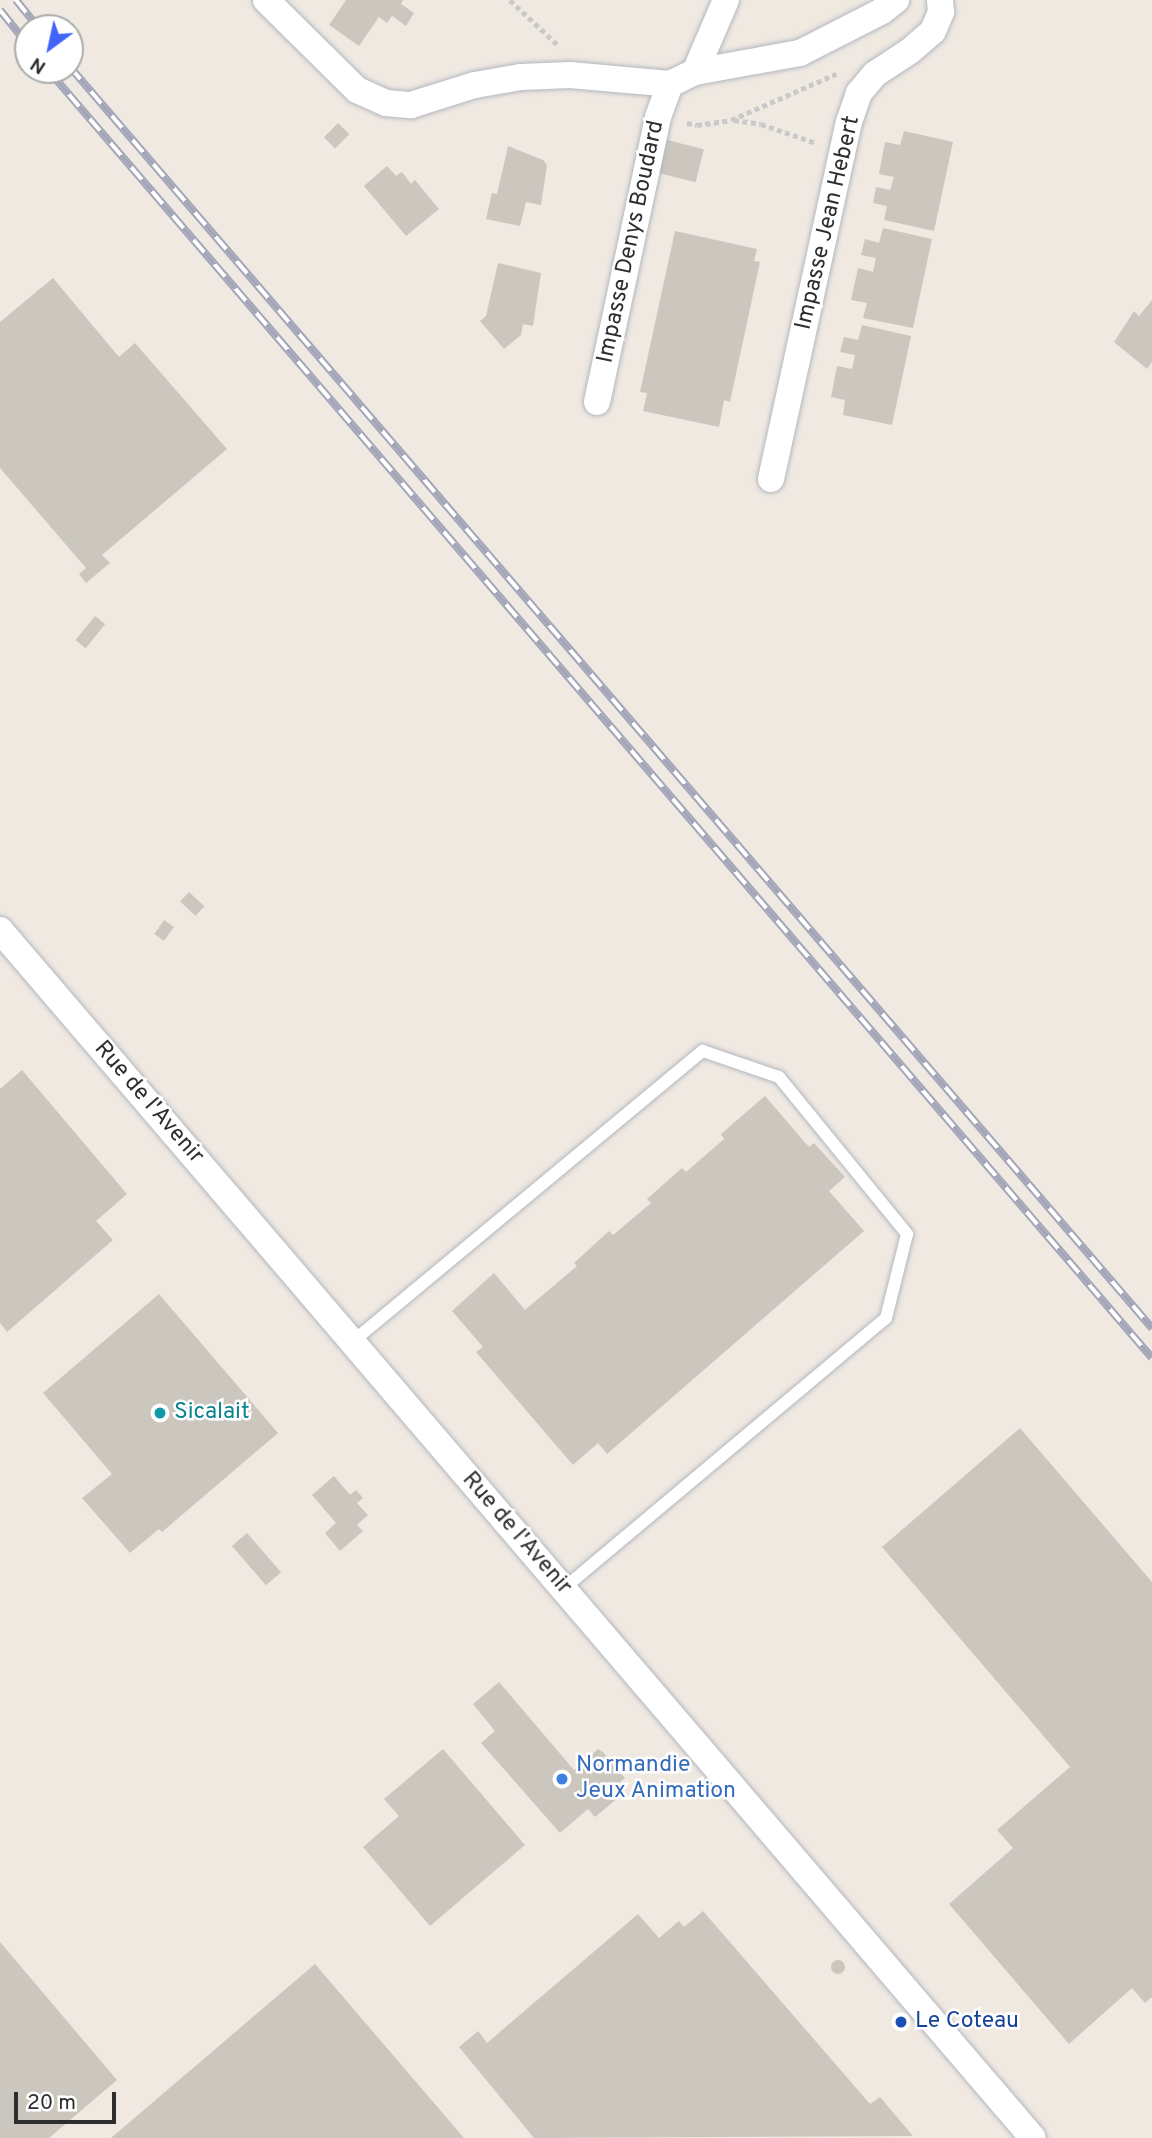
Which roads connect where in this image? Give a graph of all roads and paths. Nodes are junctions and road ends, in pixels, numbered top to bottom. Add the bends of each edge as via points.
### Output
1 (266, 0) edge
2 (510, 0) edge
3 (726, 0) edge
4 (896, 0) edge
5 (940, 0) edge
6 (564, 50) dead end
7 (695, 72) junction
8 (875, 74) junction
9 (670, 84) junction
10 (730, 120) junction
11 (684, 122) dead end
12 (842, 155) junction
13 (597, 402) dead end
14 (771, 480) dead end
15 (0, 930) edge
16 (352, 1342) junction
17 (564, 1589) junction
18 (1033, 2138) edge

1 - 9 street via 357,90 386,103 411,105 521,76 570,75
2 - 6 path
3 - 7 street
4 - 7 street via 800,53
5 - 8 street, Impasse Jean Hebert via 941,12 933,31
7 - 9 street
8 - 10 path via 856,65
8 - 12 street, Impasse Jean Hebert via 859,93
9 - 13 street, Impasse Denys Boudard via 658,117
10 - 11 path via 696,125
10 - 12 path via 789,132
12 - 14 street, Impasse Jean Hebert
15 - 16 street, Rue de l'Avenir
16 - 17 street, Rue de l'Avenir
16 - 17 lane via 703,1051 779,1077 907,1234 886,1318
17 - 18 street, Rue de l'Avenir

